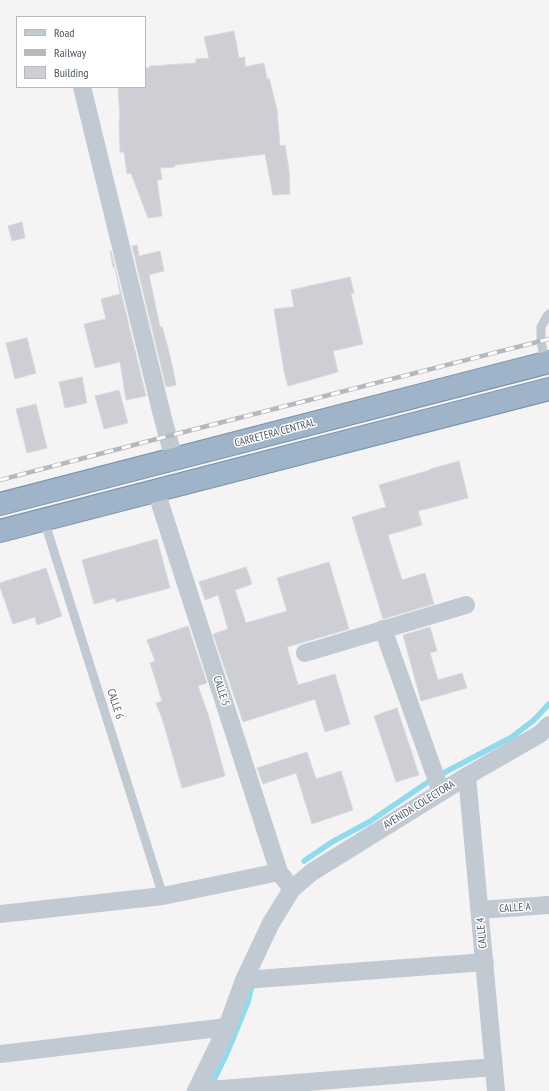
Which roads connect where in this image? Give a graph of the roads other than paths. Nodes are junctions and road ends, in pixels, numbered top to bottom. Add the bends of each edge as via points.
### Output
1 (82, 88) edge
2 (549, 314) edge
3 (547, 362) edge
4 (549, 389) edge
5 (174, 459) junction
6 (156, 491) junction
7 (0, 504) edge
8 (44, 520) junction
9 (0, 531) edge
10 (466, 604) dead end
11 (383, 629) junction
12 (305, 653) dead end
13 (549, 725) edge
14 (467, 776) junction
15 (441, 792) junction
16 (279, 872) junction
17 (292, 889) junction
18 (163, 896) junction
19 (549, 905) edge
20 (480, 910) junction
21 (0, 914) edge
22 (485, 962) junction
23 (244, 980) junction
24 (227, 1027) junction
25 (0, 1054) edge
26 (494, 1067) junction
27 (221, 1090) edge
28 (197, 1091) edge
29 (496, 1091) edge

1 - 5 street
2 - 3 lane via 540,328
3 - 5 highway, CARRETERA CENTRAL
4 - 6 highway
5 - 7 highway, CARRETERA CENTRAL
6 - 8 highway
6 - 16 street, CALLE 5
8 - 9 highway
8 - 18 lane, CALLE 6
10 - 11 street
11 - 12 street
11 - 15 street
13 - 14 street, AVENIDA COLECTORA via 540,734
14 - 15 street, AVENIDA COLECTORA
14 - 20 street, CALLE 4
15 - 17 street, AVENIDA COLECTORA via 312,872
16 - 17 street, CALLE 5
16 - 18 street
17 - 23 street, AVENIDA COLECTORA via 271,923
18 - 21 street
19 - 20 street, CALLE A
20 - 22 street, CALLE 4
22 - 23 street
22 - 26 street, CALLE 4
23 - 24 street, AVENIDA COLECTORA
24 - 25 street
24 - 28 street, AVENIDA COLECTORA
26 - 27 street
26 - 29 street, CALLE 4
27 - 28 street

